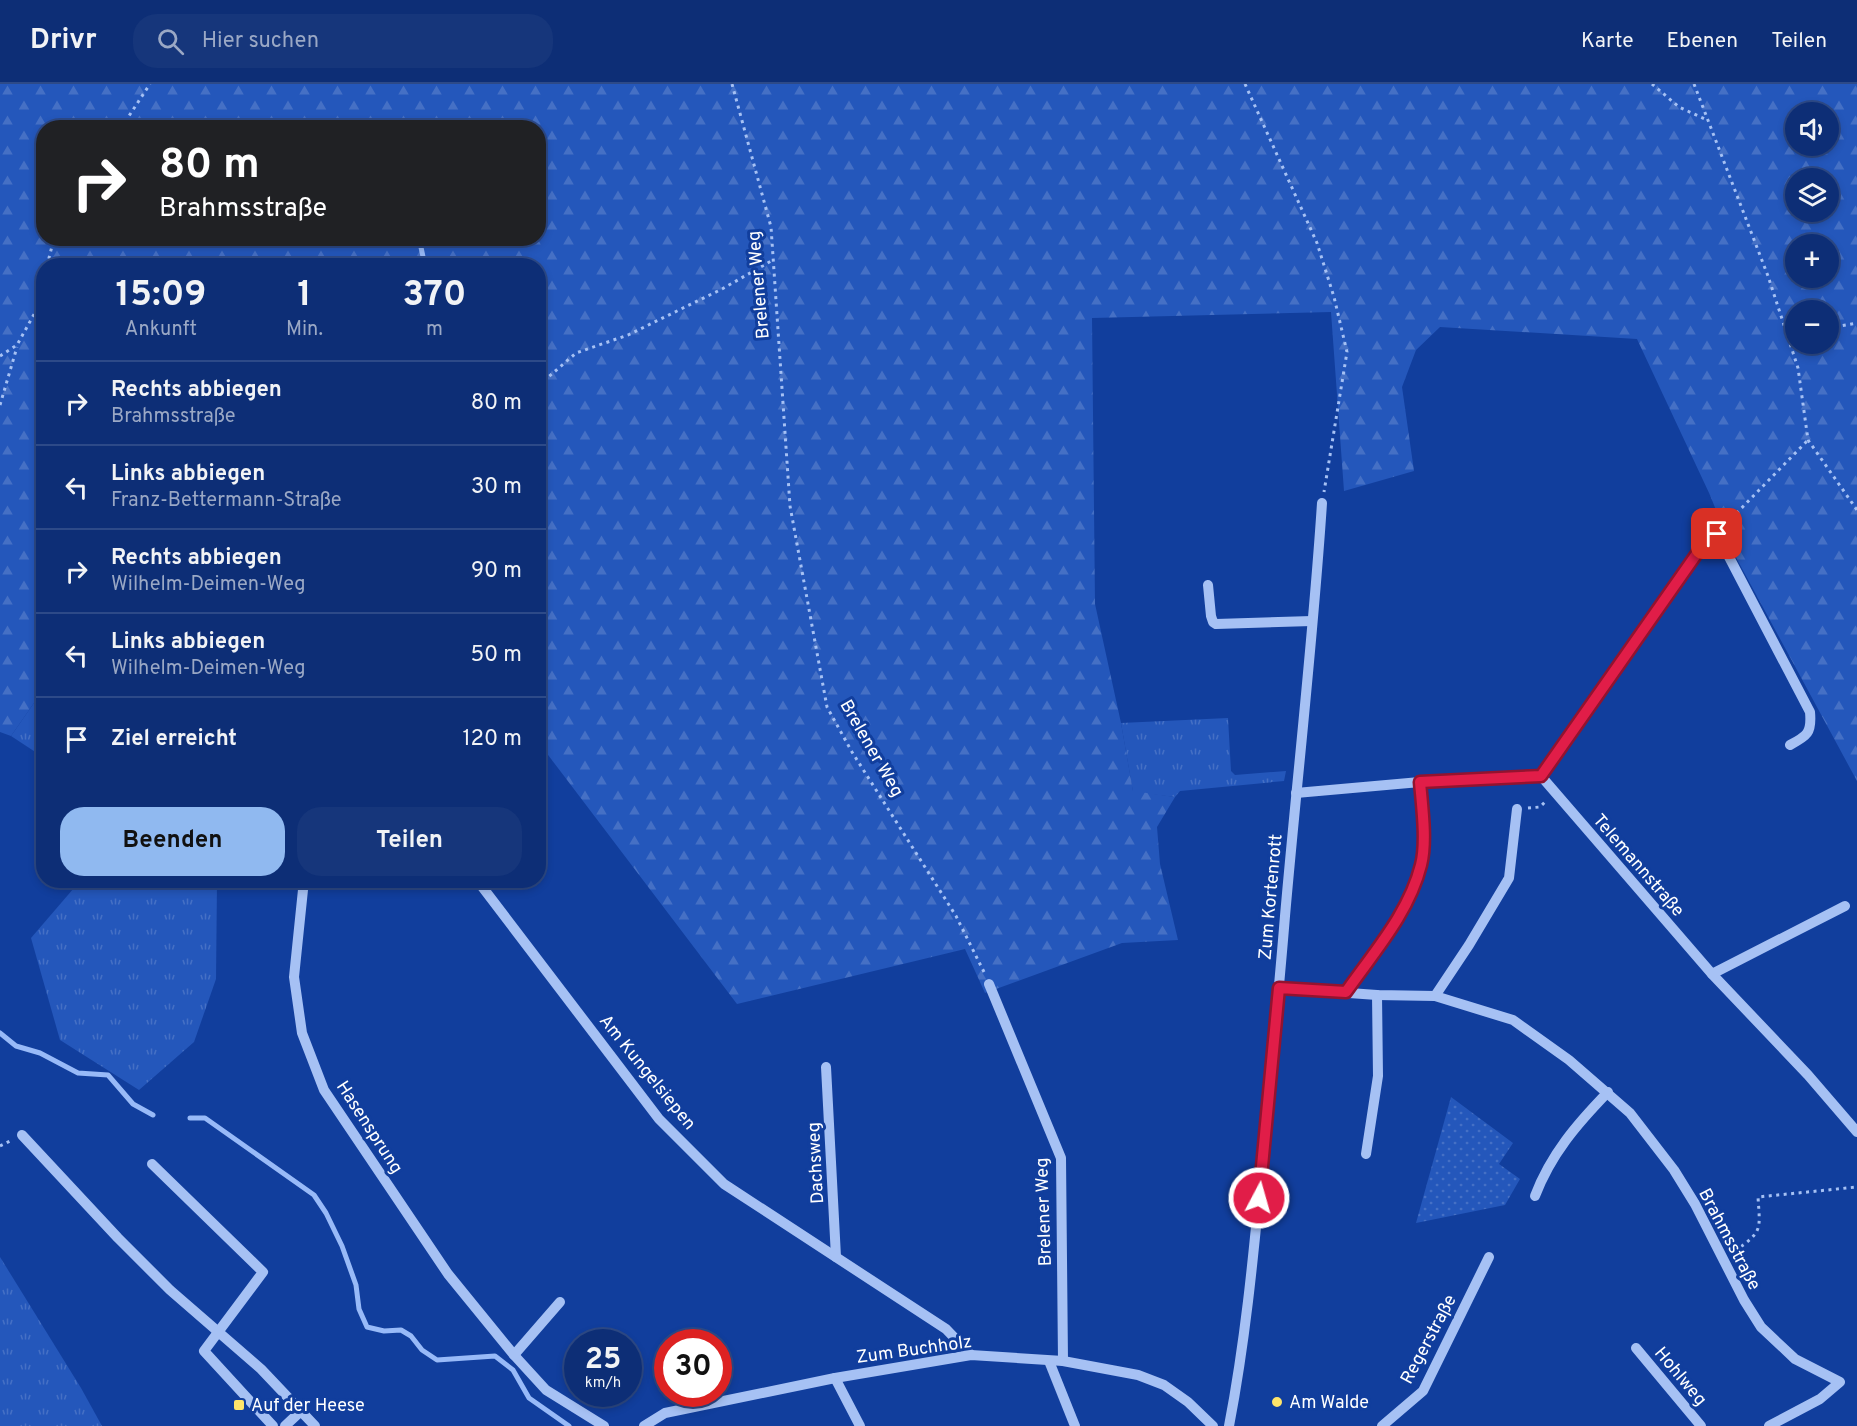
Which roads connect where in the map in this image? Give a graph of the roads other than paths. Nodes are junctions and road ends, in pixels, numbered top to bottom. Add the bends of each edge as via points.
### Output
1 (1322, 502) road end
2 (1209, 585) dead end
3 (1312, 621) junction
4 (1790, 745) dead end
5 (1541, 776) junction
6 (1420, 782) junction
7 (1296, 793) junction
8 (1518, 809) dead end
9 (303, 888) edge
10 (483, 888) edge
11 (1845, 906) dead end
12 (1712, 974) junction
13 (989, 984) road end
14 (1279, 988) junction
15 (1346, 992) junction
16 (1377, 995) junction
17 (1435, 996) junction
18 (826, 1067) dead end
19 (1608, 1092) junction
20 (1857, 1132) edge
21 (22, 1135) dead end
22 (1366, 1154) dead end
23 (152, 1164) dead end
24 (1535, 1196) dead end
25 (836, 1257) junction
26 (1489, 1257) dead end
27 (560, 1302) dead end
28 (218, 1332) junction
29 (1636, 1347) dead end
30 (514, 1355) junction
31 (971, 1355) junction
32 (1049, 1361) junction
33 (1063, 1361) junction
34 (835, 1378) junction
35 (301, 1412) junction
36 (273, 1426) edge
37 (285, 1426) edge
38 (315, 1426) edge
39 (604, 1426) edge
40 (644, 1426) edge
41 (860, 1426) edge
42 (1075, 1426) edge
43 (1213, 1426) edge
44 (1229, 1426) edge
45 (1382, 1426) edge
46 (1701, 1426) edge
47 (1769, 1426) edge

1 - 3 street, Zum Kortenrott
2 - 3 street via 1211,616 1216,624
3 - 7 street, Zum Kortenrott
4 - 5 street via 1808,732 1810,712 1717,534 1698,552
5 - 6 street
5 - 12 street, Telemannstraße
6 - 7 street
6 - 15 street via 1422,863 1413,890 1403,911
7 - 14 street, Zum Kortenrott
8 - 17 street via 1509,878
9 - 30 street, Hasensprung via 294,977 302,1033 324,1090 448,1274
10 - 25 street, Am Kungelsiepen via 659,1119 724,1184
11 - 12 street
12 - 20 street, Telemannstraße
13 - 33 street, Brelener Weg via 1061,1158
14 - 15 street, Brahmsstraße
14 - 44 street, Zum Kortenrott via 1252,1268
15 - 16 street, Brahmsstraße
16 - 17 street, Brahmsstraße
16 - 22 street via 1378,1076
17 - 19 street, Brahmsstraße via 1513,1020
18 - 25 street, Dachsweg
19 - 24 street via 1575,1127 1545,1171
19 - 47 street, Brahmsstraße via 1630,1113 1674,1170 1761,1327 1795,1359 1840,1382 1820,1399
21 - 28 street via 118,1238
23 - 28 street via 262,1272
25 - 31 street, Am Kungelsiepen via 946,1329
26 - 45 street, Regerstraße via 1423,1391
27 - 30 street
28 - 35 street via 261,1369
28 - 36 street via 204,1349 205,1354
29 - 46 street, Hohlweg
30 - 39 street, Hasensprung via 546,1390
31 - 32 street, Zum Buchholz
31 - 34 street, Zum Buchholz
32 - 33 street, Zum Buchholz
32 - 42 street
33 - 43 street, Zum Buchholz via 1138,1375 1164,1385
34 - 40 street, Zum Buchholz via 665,1413
34 - 41 street
35 - 37 street
35 - 38 street

